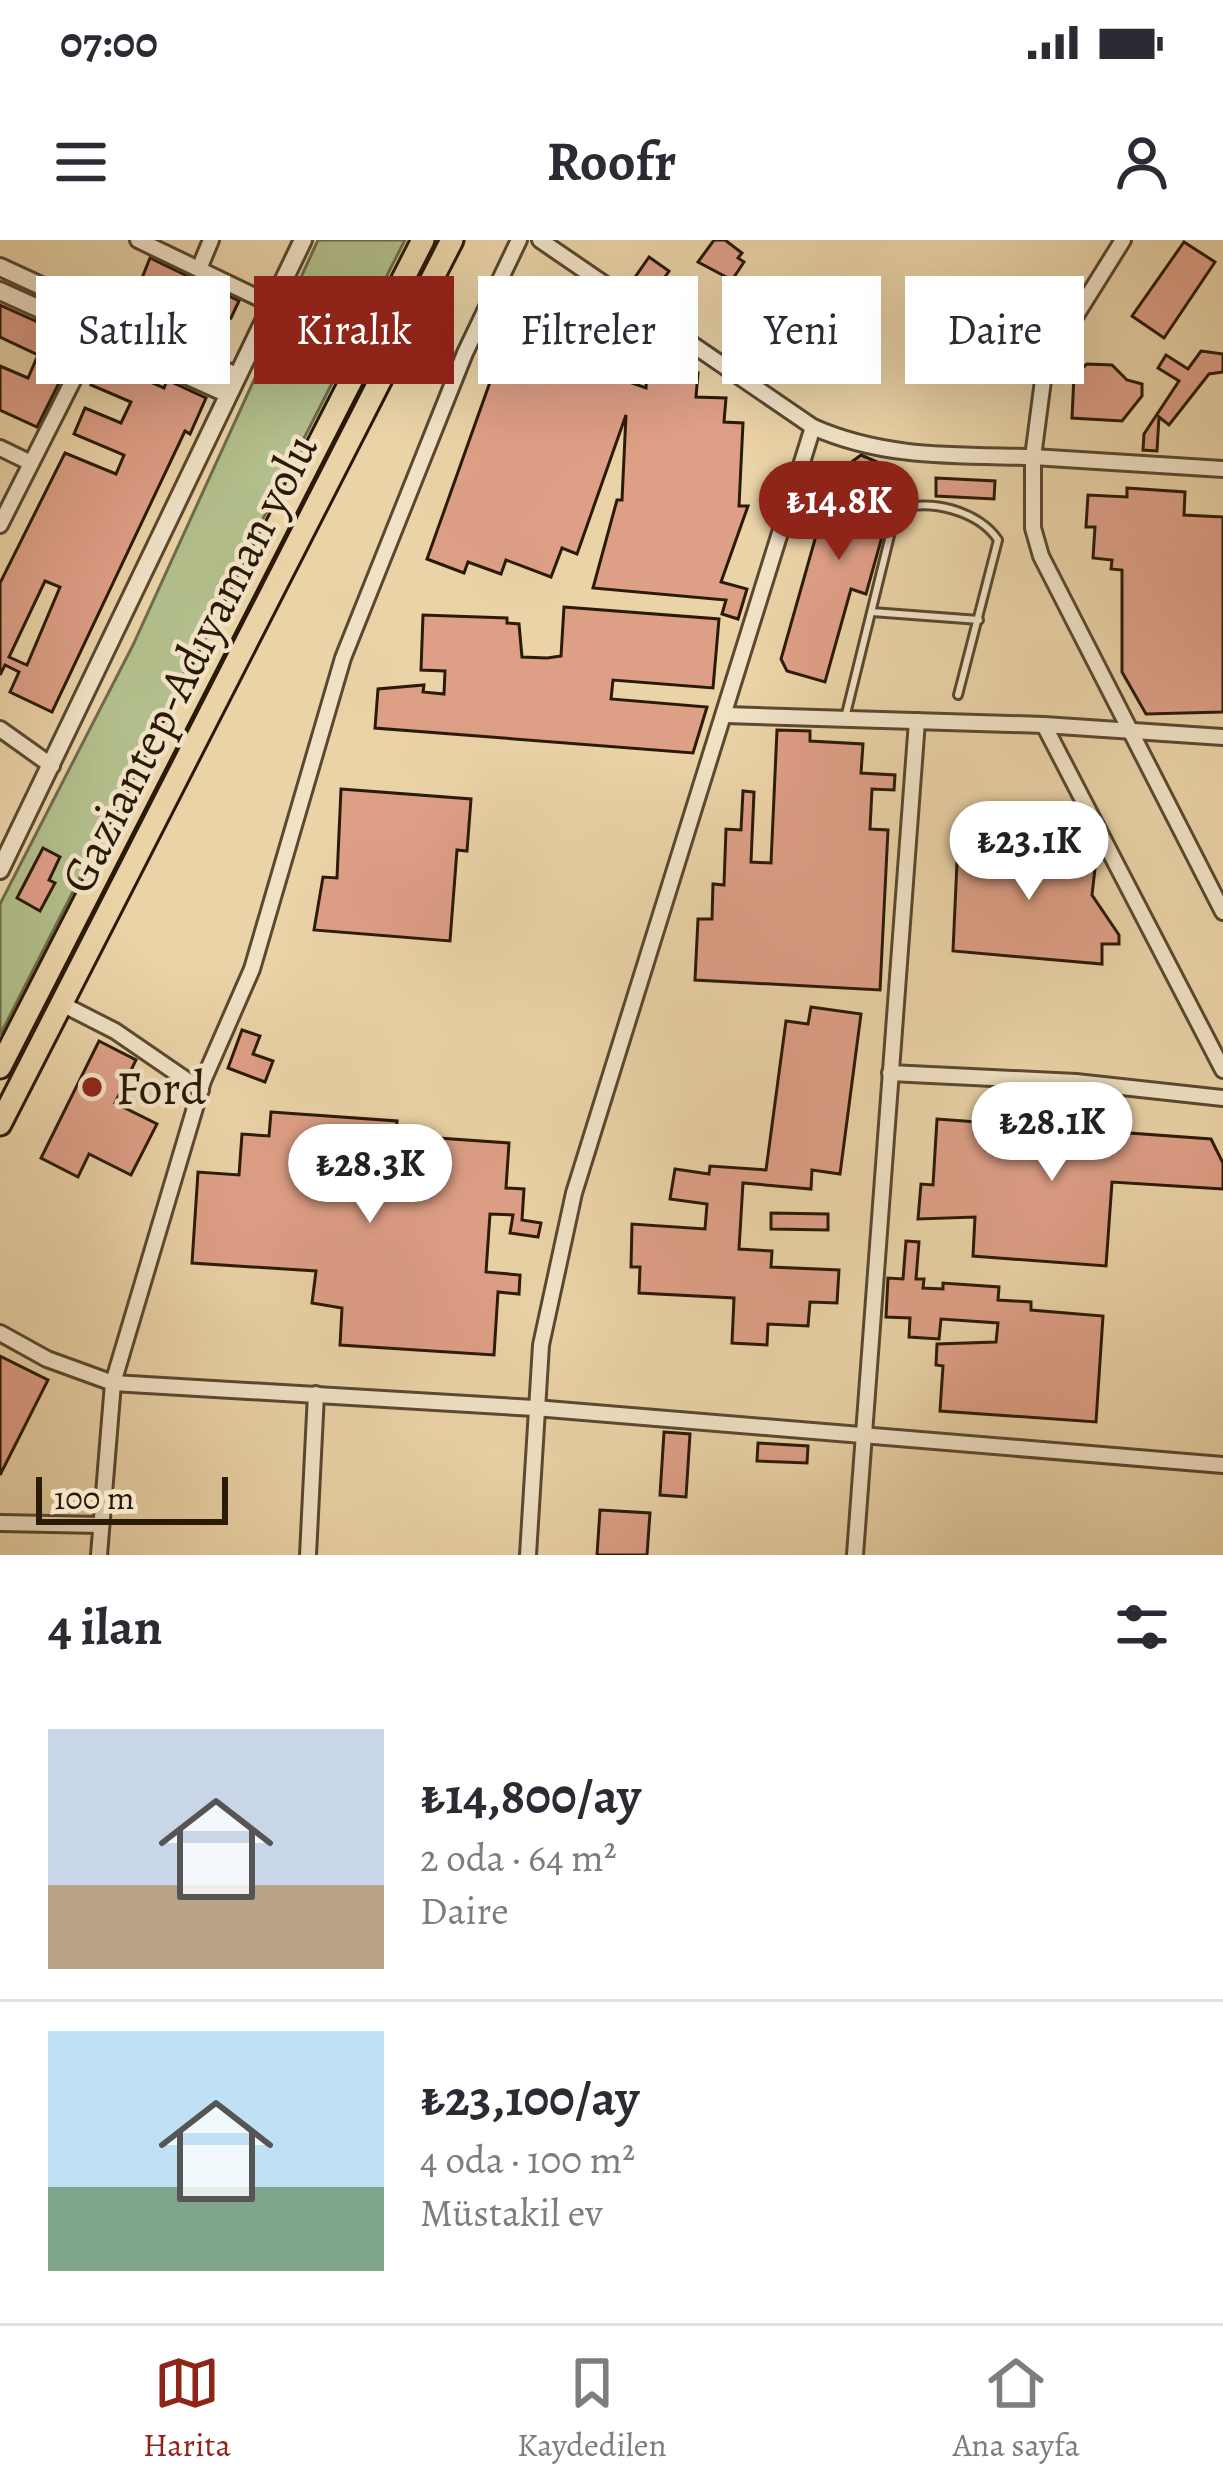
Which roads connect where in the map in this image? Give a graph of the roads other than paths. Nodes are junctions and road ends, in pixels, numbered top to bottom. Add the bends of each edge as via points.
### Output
1 (138, 240) edge
2 (211, 240) edge
3 (303, 240) edge
4 (423, 240) edge
5 (452, 240) edge
6 (519, 240) edge
7 (540, 240) edge
8 (1123, 240) edge
9 (0, 267) edge
10 (199, 269) junction
11 (285, 276) edge
12 (0, 291) edge
13 (254, 296) edge
14 (36, 308) edge
15 (254, 339) edge
16 (236, 376) junction
17 (72, 384) edge
18 (206, 384) edge
19 (228, 394) junction
20 (814, 428) junction
21 (0, 448) edge
22 (1033, 458) junction
23 (32, 463) junction
24 (1223, 469) edge
25 (0, 525) edge
26 (872, 612) junction
27 (979, 620) junction
28 (958, 695) dead end
29 (726, 715) junction
30 (845, 718) junction
31 (917, 721) junction
32 (1044, 724) junction
33 (0, 729) edge
34 (1130, 730) junction
35 (1223, 737) edge
36 (52, 766) junction
37 (0, 870) edge
38 (1223, 912) edge
39 (62, 1004) junction
40 (0, 1067) edge
41 (1223, 1070) edge
42 (890, 1073) junction
43 (201, 1090) junction
44 (1223, 1098) edge
45 (0, 1124) edge
46 (0, 1333) edge
47 (113, 1383) junction
48 (316, 1394) junction
49 (535, 1408) junction
50 (866, 1437) junction
51 (1223, 1465) edge
52 (0, 1522) edge
53 (101, 1525) junction
54 (99, 1555) edge
55 (308, 1555) edge
56 (528, 1555) edge
57 (855, 1555) edge

1 - 10 street
2 - 10 street
3 - 11 street
4 - 40 highway, Gaziantep-Adıyaman yolu
5 - 39 highway, Gaziantep-Adıyaman yolu
6 - 43 street via 343,658 252,969
7 - 20 street
8 - 22 street via 1045,365
9 - 16 street
10 - 13 street
12 - 14 street
15 - 16 street
16 - 19 street
17 - 23 street
18 - 19 street
19 - 36 street
20 - 22 street via 891,453
20 - 29 street
21 - 23 street
22 - 24 street
22 - 34 street via 1033,528 1042,556
23 - 25 street
26 - 27 lane
26 - 27 lane via 896,511 920,502 974,517 998,540
26 - 30 lane
27 - 28 lane
29 - 30 street
29 - 49 street via 574,1193
30 - 31 street
31 - 32 street
31 - 42 street
32 - 34 street
32 - 41 street
33 - 36 street
34 - 35 street
34 - 38 street
36 - 37 street
39 - 43 street
39 - 45 highway, Gaziantep-Adıyaman yolu
42 - 44 street
42 - 50 street
43 - 47 street
46 - 47 street
47 - 48 street
47 - 53 street
48 - 49 street
48 - 55 street
49 - 50 street
49 - 56 street
50 - 51 street
50 - 57 street
52 - 53 street
53 - 54 street

